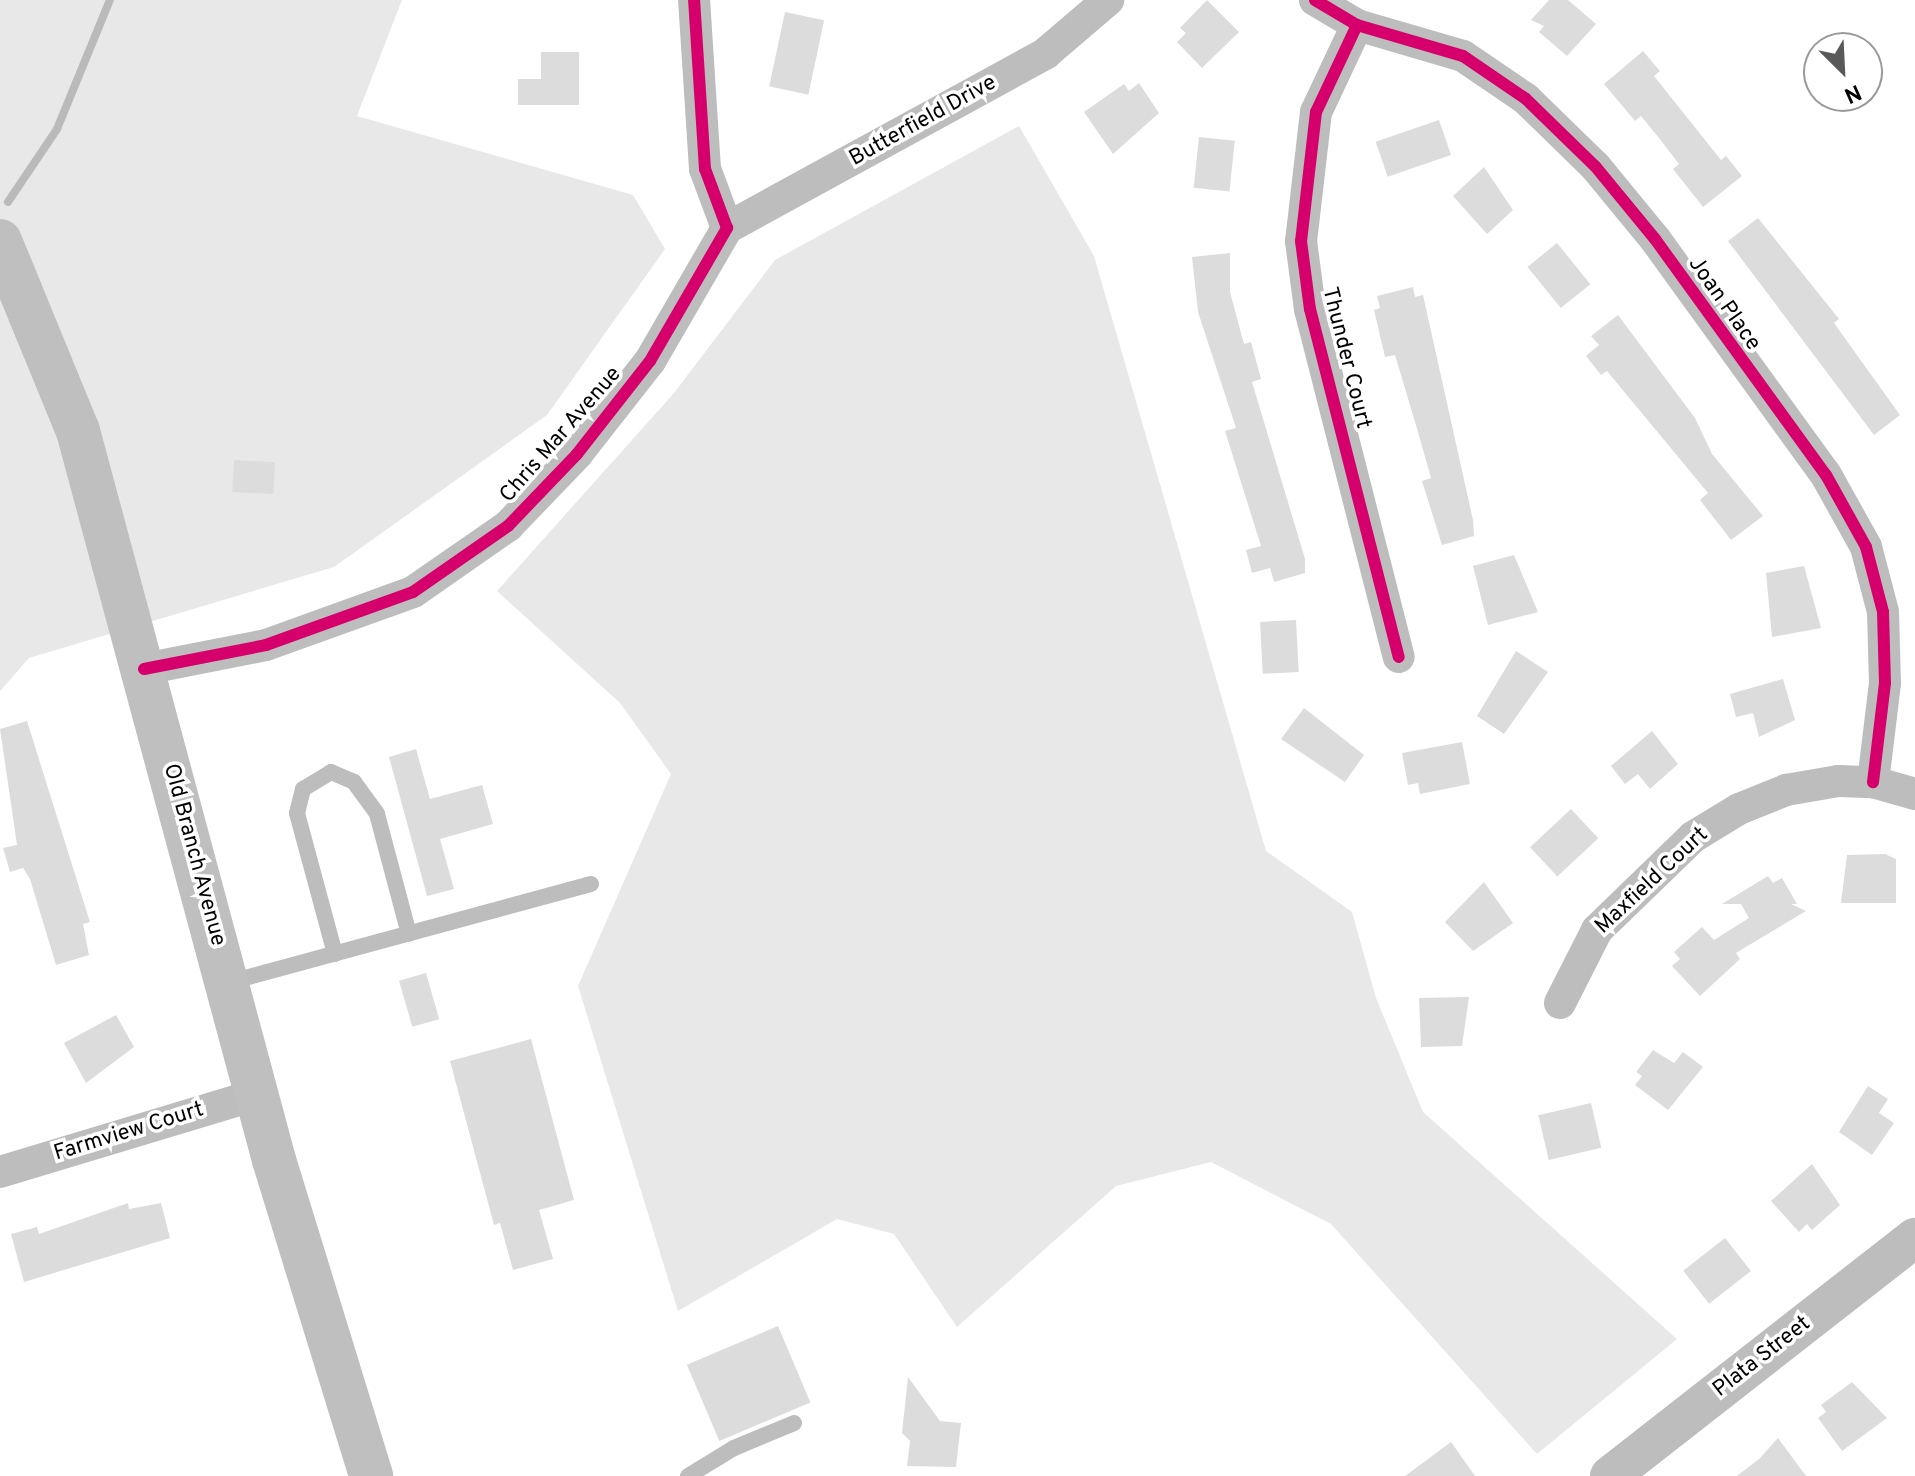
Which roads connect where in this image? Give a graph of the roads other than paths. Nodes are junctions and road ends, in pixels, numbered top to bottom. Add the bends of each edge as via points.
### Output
1 (694, 0) edge
2 (1108, 0) edge
3 (1315, 0) edge
4 (1357, 25) junction
5 (727, 228) junction
6 (0, 241) edge
7 (1399, 657) dead end
8 (144, 669) junction
9 (1873, 782) junction
10 (1915, 794) edge
11 (591, 884) dead end
12 (409, 934) junction
13 (335, 954) junction
14 (228, 983) junction
15 (1560, 1003) dead end
16 (258, 1094) junction
17 (0, 1172) edge
18 (1915, 1238) edge
19 (794, 1423) dead end
20 (371, 1476) edge
21 (688, 1476) edge
22 (1610, 1476) edge

1 - 5 street via 705,169
2 - 5 street, Butterfield Drive via 1046,53
3 - 4 street, Joan Place
4 - 7 street, Thunder Court via 1316,112 1301,241 1310,309
4 - 9 street, Joan Place via 1463,56 1526,99 1595,166 1655,239 1826,475 1866,547 1883,612 1885,683
5 - 8 street, Chris Mar Avenue via 677,320 615,407 546,490 473,555 358,617 266,645
6 - 8 main road, Old Branch Avenue via 78,431
8 - 14 main road, Old Branch Avenue
9 - 10 street
9 - 15 street, Maxfield Court via 1786,790 1693,837 1597,930
11 - 12 lane
12 - 13 lane
12 - 13 lane via 377,814 354,782 331,772 303,789 297,813
13 - 14 lane
14 - 16 main road, Old Branch Avenue
16 - 17 street, Farmview Court
16 - 20 main road, Old Branch Avenue
18 - 22 street, Plata Street
19 - 21 lane

